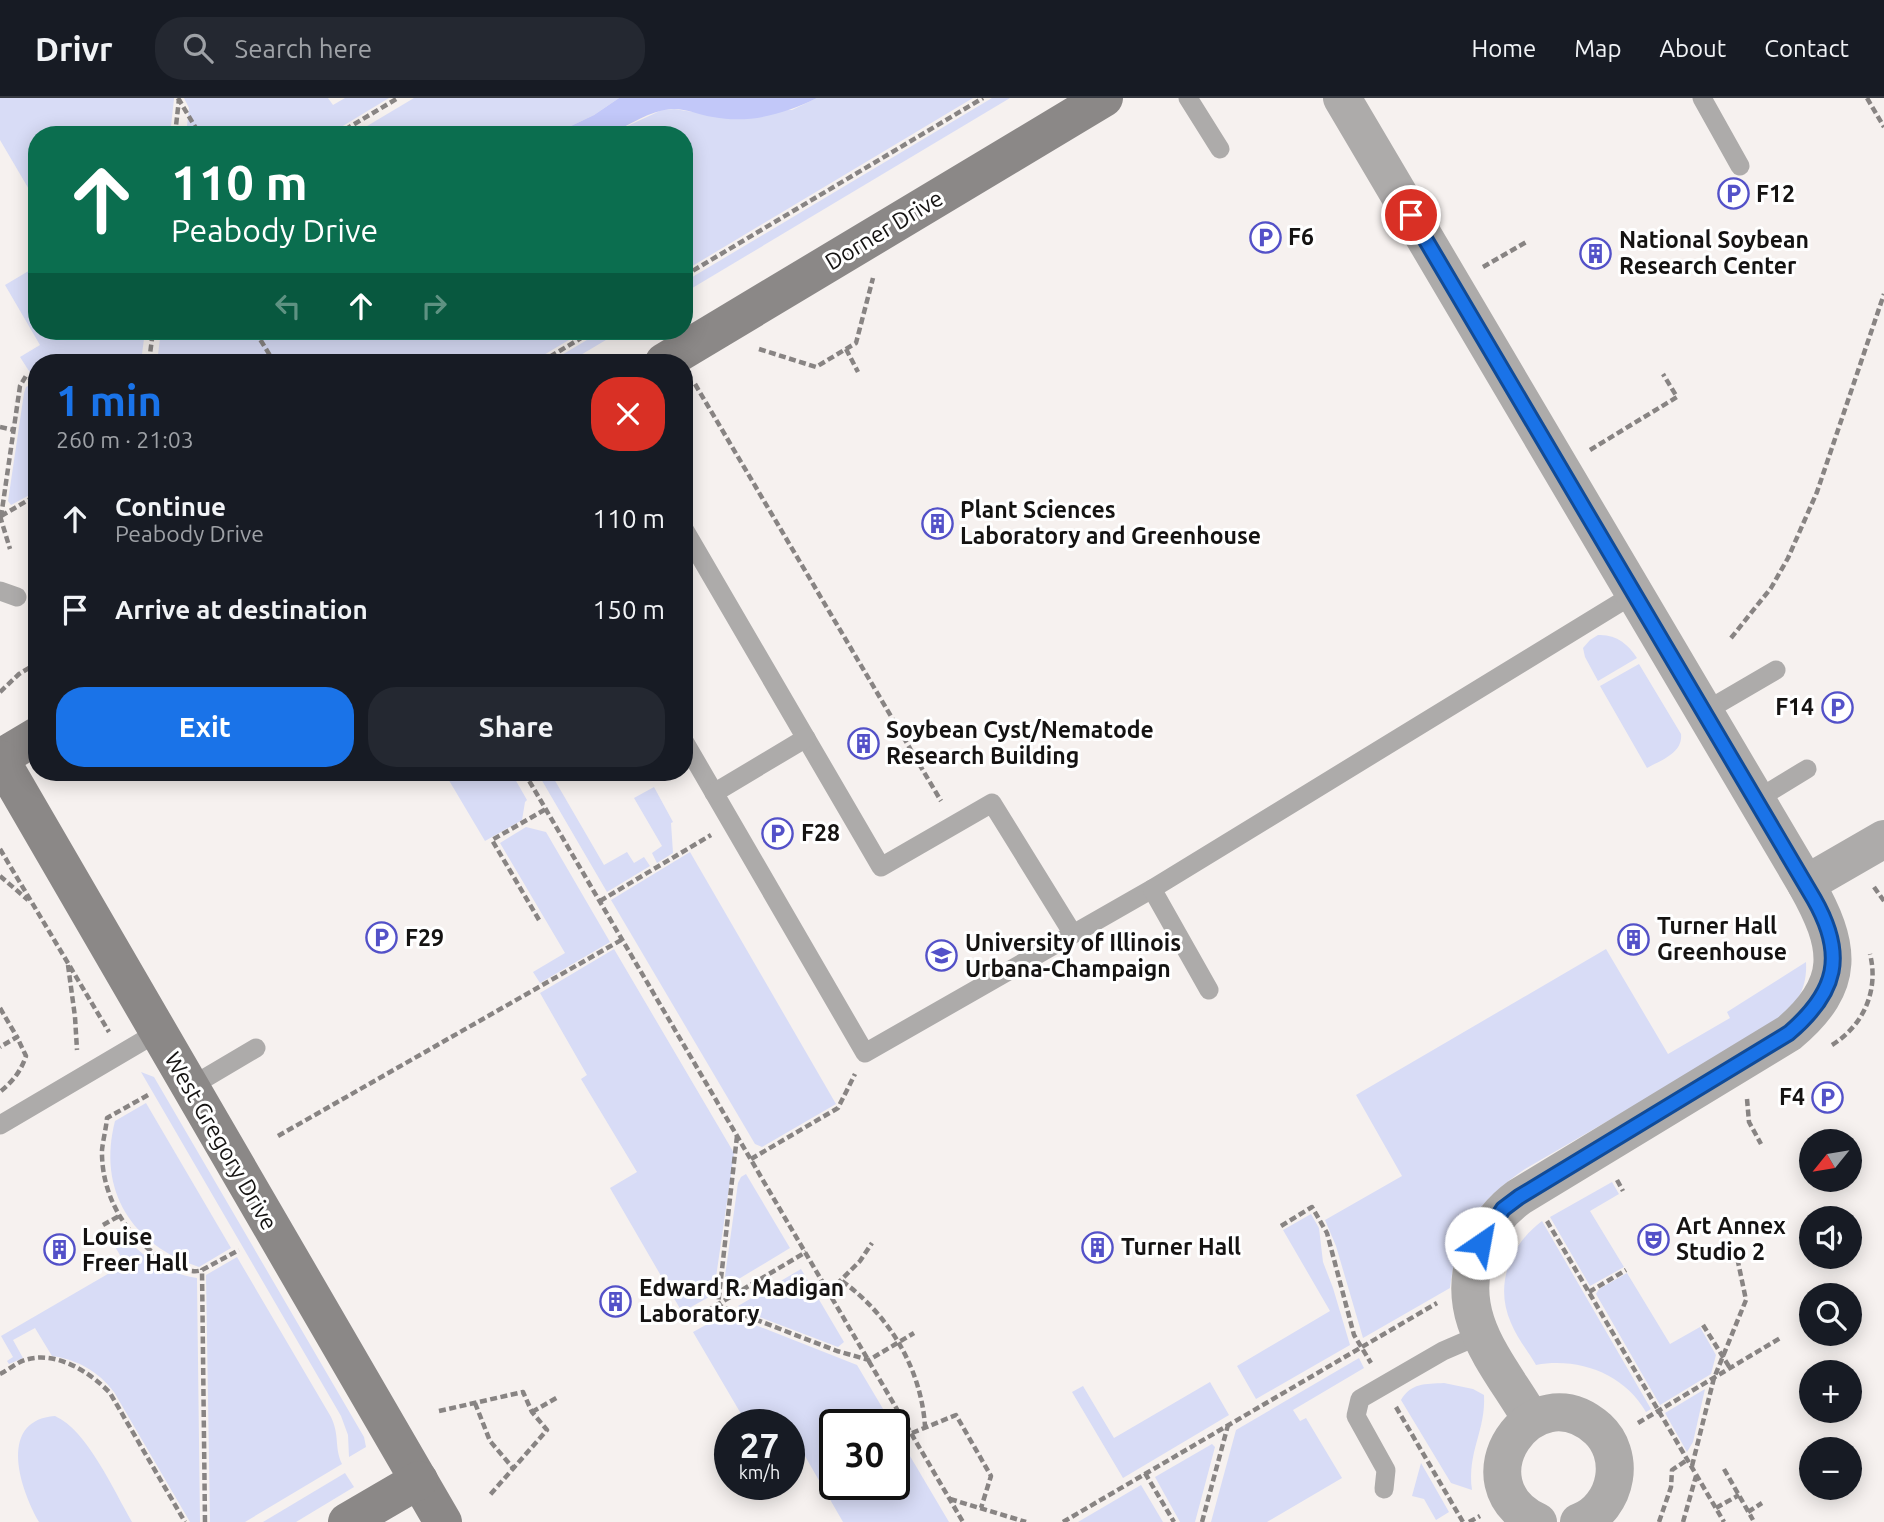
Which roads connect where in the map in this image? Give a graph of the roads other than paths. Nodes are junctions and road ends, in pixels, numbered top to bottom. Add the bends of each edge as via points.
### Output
1 (1104, 98) edge
2 (1188, 98) edge
3 (1342, 98) edge
4 (1702, 98) edge
5 (1220, 149) dead end
6 (1740, 166) dead end
7 (693, 360) edge
8 (693, 544) edge
9 (1634, 594) junction
10 (1776, 670) dead end
11 (1704, 712) junction
12 (806, 738) junction
13 (28, 741) edge
14 (693, 757) edge
15 (0, 758) edge
16 (1807, 769) dead end
17 (714, 793) junction
18 (1756, 800) junction
19 (1884, 839) edge
20 (1806, 884) junction
21 (1152, 889) junction
22 (1073, 934) junction
23 (1209, 990) dead end
24 (158, 1032) junction
25 (256, 1048) dead end
26 (190, 1087) junction
27 (0, 1125) edge
28 (1480, 1335) junction
29 (1531, 1419) junction
30 (419, 1480) junction
31 (1384, 1489) dead end
32 (347, 1522) edge
33 (443, 1522) edge
34 (1538, 1522) edge
35 (1579, 1522) edge

1 - 7 street, Dorner Drive
2 - 5 lane
3 - 9 street
4 - 6 lane
8 - 12 lane
9 - 11 street
9 - 21 lane
10 - 11 lane
11 - 18 street
12 - 17 lane
12 - 22 lane via 881,867 992,803
13 - 15 street
14 - 17 lane
15 - 24 street, West Gregory Drive
16 - 18 lane
17 - 22 lane via 865,1053
18 - 20 street
19 - 20 street
20 - 28 street via 1832,943 1832,971 1825,995 1789,1033 1503,1209 1481,1243 1469,1285 1471,1312
21 - 22 lane
21 - 23 lane
24 - 26 street, West Gregory Drive
24 - 27 lane
25 - 26 lane
26 - 30 street, West Gregory Drive
28 - 29 street
28 - 31 lane via 1360,1399 1356,1416 1386,1470
29 - 34 street via 1507,1445 1503,1481 1518,1509
29 - 35 street via 1568,1413 1600,1431 1614,1455 1613,1486 1606,1500
30 - 32 street
30 - 33 street, West Gregory Drive

